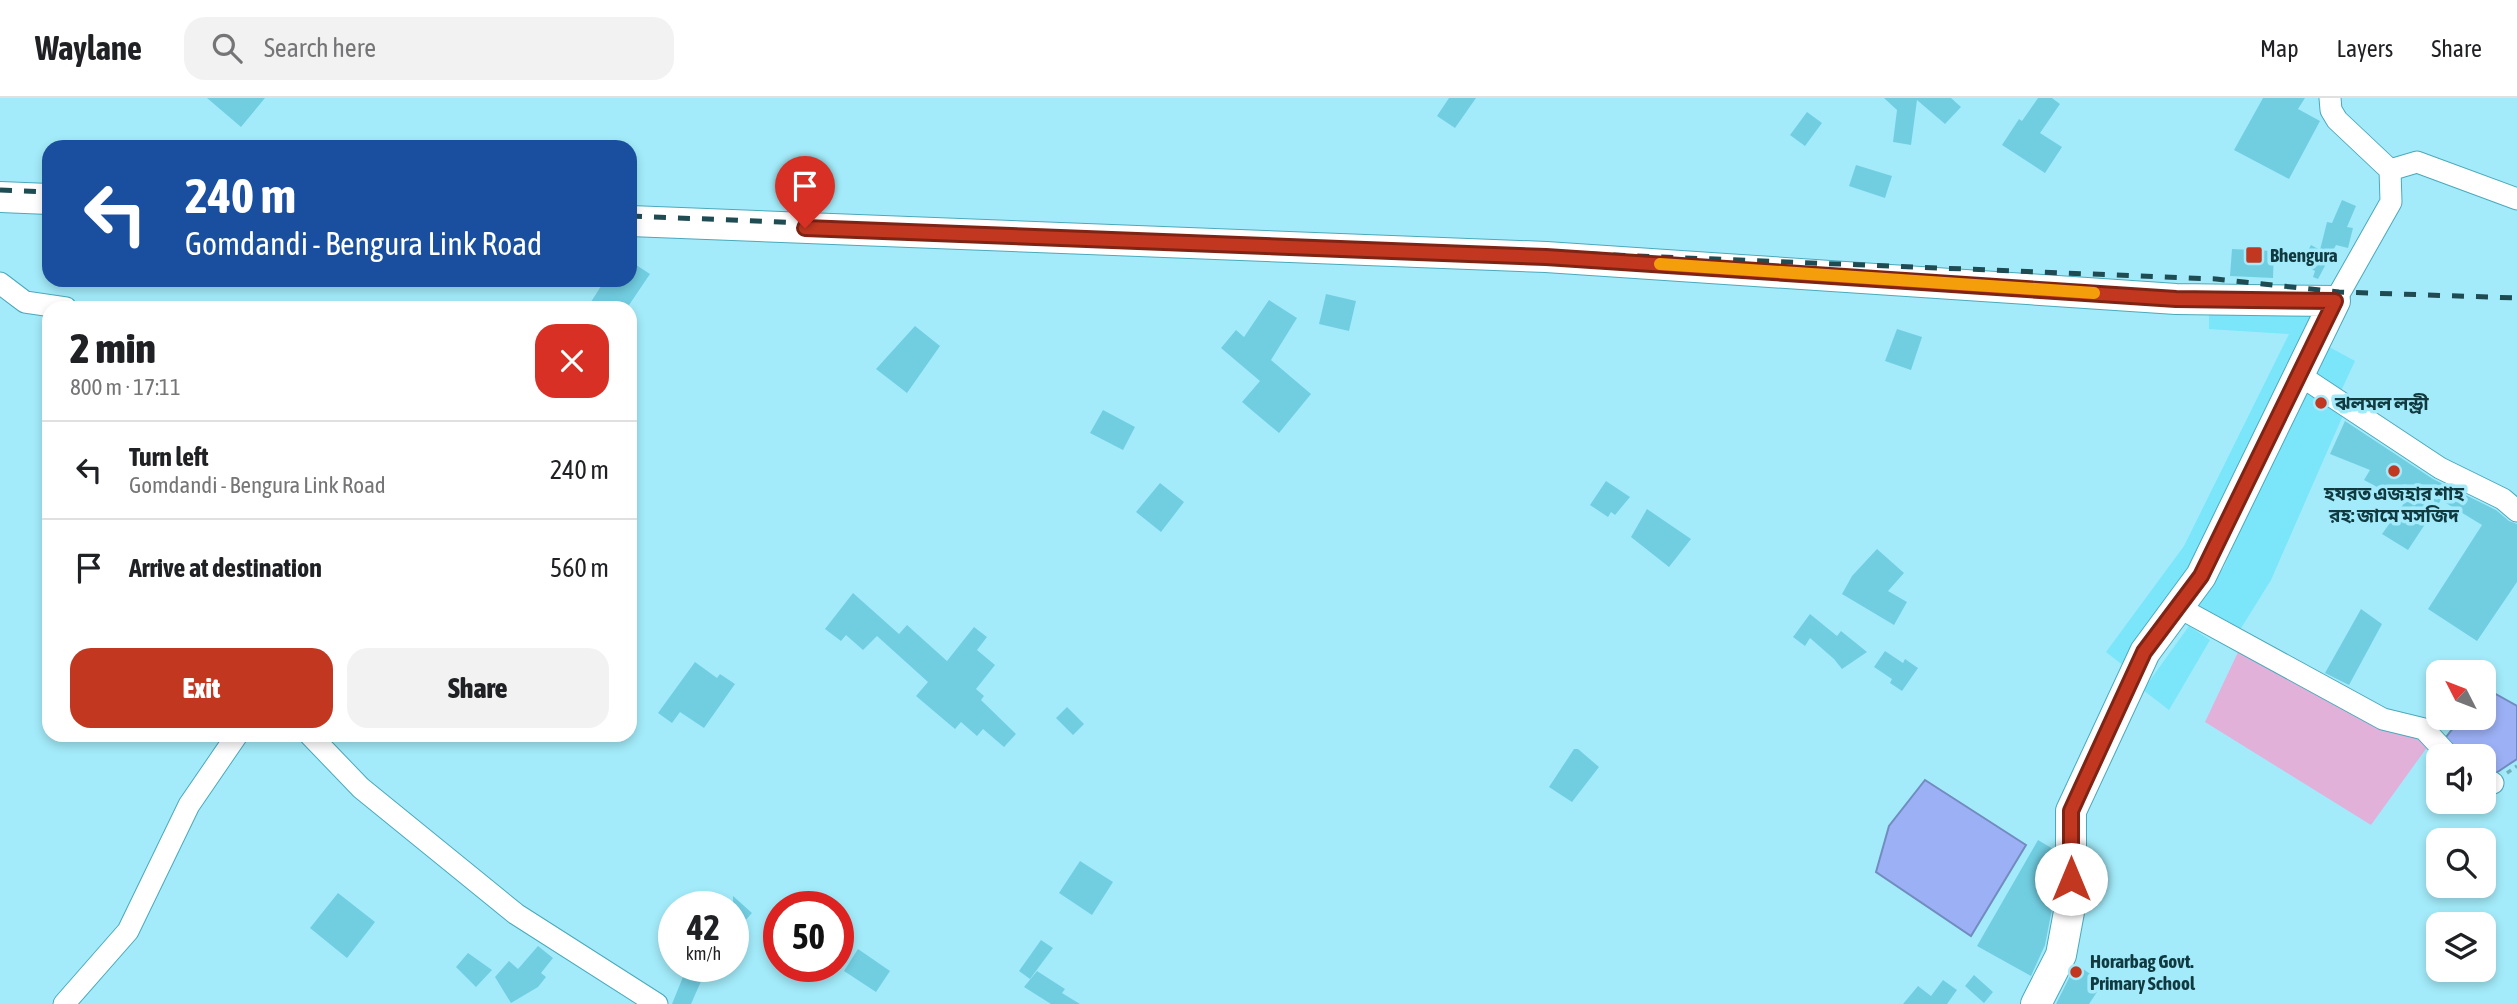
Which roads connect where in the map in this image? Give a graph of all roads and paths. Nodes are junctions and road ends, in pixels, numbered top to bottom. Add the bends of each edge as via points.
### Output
1 (2330, 98) edge
2 (2390, 170) junction
3 (42, 199) edge
4 (2517, 200) edge
5 (2, 201) edge
6 (637, 221) edge
7 (0, 283) edge
8 (2335, 301) junction
9 (42, 304) edge
10 (2298, 374) junction
11 (2517, 511) edge
12 (2178, 607) junction
13 (232, 742) edge
14 (317, 742) edge
15 (2437, 744) edge
16 (64, 1004) edge
17 (657, 1004) edge
18 (2036, 1004) edge

1 - 2 street via 2337,120
2 - 4 street via 2417,162
2 - 8 street via 2391,202
3 - 5 main road
6 - 8 main road via 1546,257 2176,299
7 - 9 street via 25,302
8 - 10 main road
10 - 11 street via 2440,468
10 - 12 main road via 2201,576
12 - 15 street via 2383,719 2424,730
12 - 18 main road via 2144,652 2071,811 2071,901 2062,955
13 - 16 street via 190,805 128,931
14 - 17 street via 361,788 460,871 516,914

